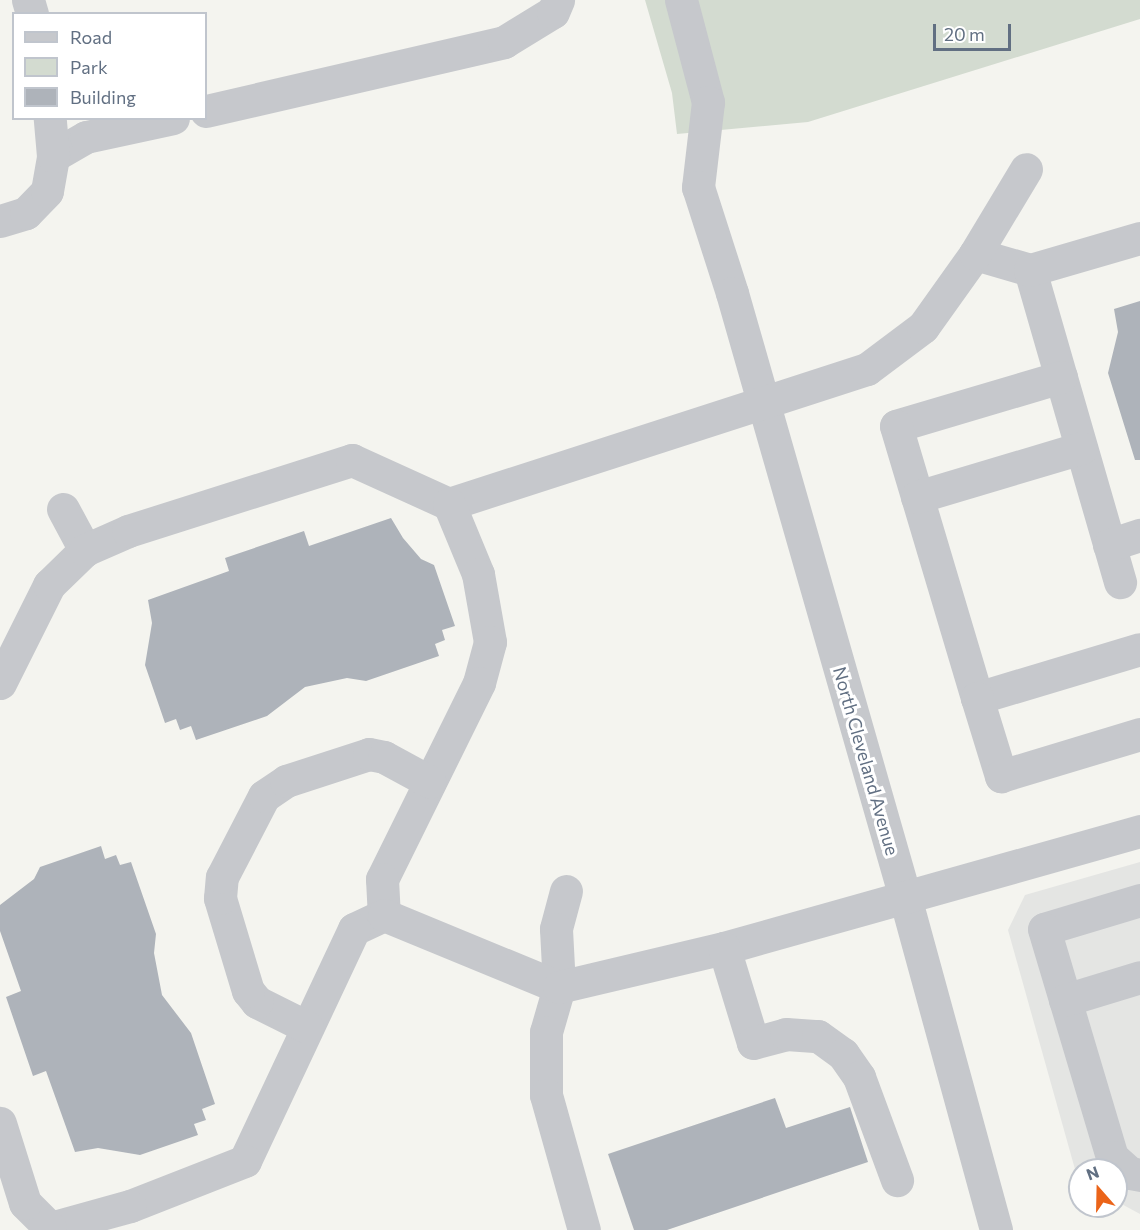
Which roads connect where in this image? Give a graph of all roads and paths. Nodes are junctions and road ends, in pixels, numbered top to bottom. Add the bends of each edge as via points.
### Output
1 (558, 0) edge
2 (681, 0) edge
3 (207, 111) edge
4 (50, 120) edge
5 (164, 120) edge
6 (53, 156) junction
7 (1026, 169) dead end
8 (0, 221) edge
9 (1140, 238) edge
10 (975, 254) junction
11 (1030, 270) junction
12 (1061, 377) junction
13 (764, 403) junction
14 (1081, 448) junction
15 (917, 497) junction
16 (449, 504) junction
17 (63, 509) dead end
18 (1140, 535) edge
19 (1108, 546) junction
20 (85, 550) junction
21 (1120, 582) dead end
22 (1140, 650) edge
23 (0, 683) edge
24 (976, 698) junction
25 (1140, 734) edge
26 (430, 782) junction
27 (1140, 831) edge
28 (566, 891) dead end
29 (905, 897) junction
30 (1140, 900) edge
31 (384, 915) junction
32 (724, 948) junction
33 (1140, 977) edge
34 (559, 987) junction
35 (1065, 1000) junction
36 (307, 1027) junction
37 (0, 1123) edge
38 (1140, 1175) edge
39 (897, 1180) dead end
40 (584, 1230) edge
41 (996, 1230) edge

1 - 3 street via 553,12 504,42
2 - 13 street, North Cleveland Avenue via 708,102 698,187
4 - 6 street
5 - 6 street via 86,137
6 - 8 street via 47,191 26,213
7 - 10 street
9 - 11 street
10 - 11 street
10 - 13 street via 923,327 867,369
11 - 12 street
12 - 14 street
12 - 15 street via 896,426
13 - 16 street
13 - 29 street, North Cleveland Avenue
14 - 15 street
14 - 19 street
15 - 24 street
16 - 20 street via 352,460 128,531
16 - 26 street via 478,574 490,642 479,683
17 - 20 street
18 - 19 street
19 - 21 street
20 - 23 street via 49,585
22 - 24 street
24 - 25 street via 1001,776
26 - 31 street via 382,879
26 - 36 street via 384,757 369,754 286,781 264,796 222,877 220,898 248,991 257,1002
27 - 29 street
28 - 34 street via 556,929
29 - 32 street
29 - 41 street, North Cleveland Avenue
30 - 35 street via 1044,929
31 - 34 street
31 - 36 street via 354,930
32 - 34 street
32 - 39 street via 753,1043 786,1034 818,1036 843,1054 859,1077
33 - 35 street
34 - 40 street via 546,1032 546,1095
35 - 38 street via 1112,1157 1130,1173
36 - 37 street via 245,1161 130,1206 50,1228 25,1203

